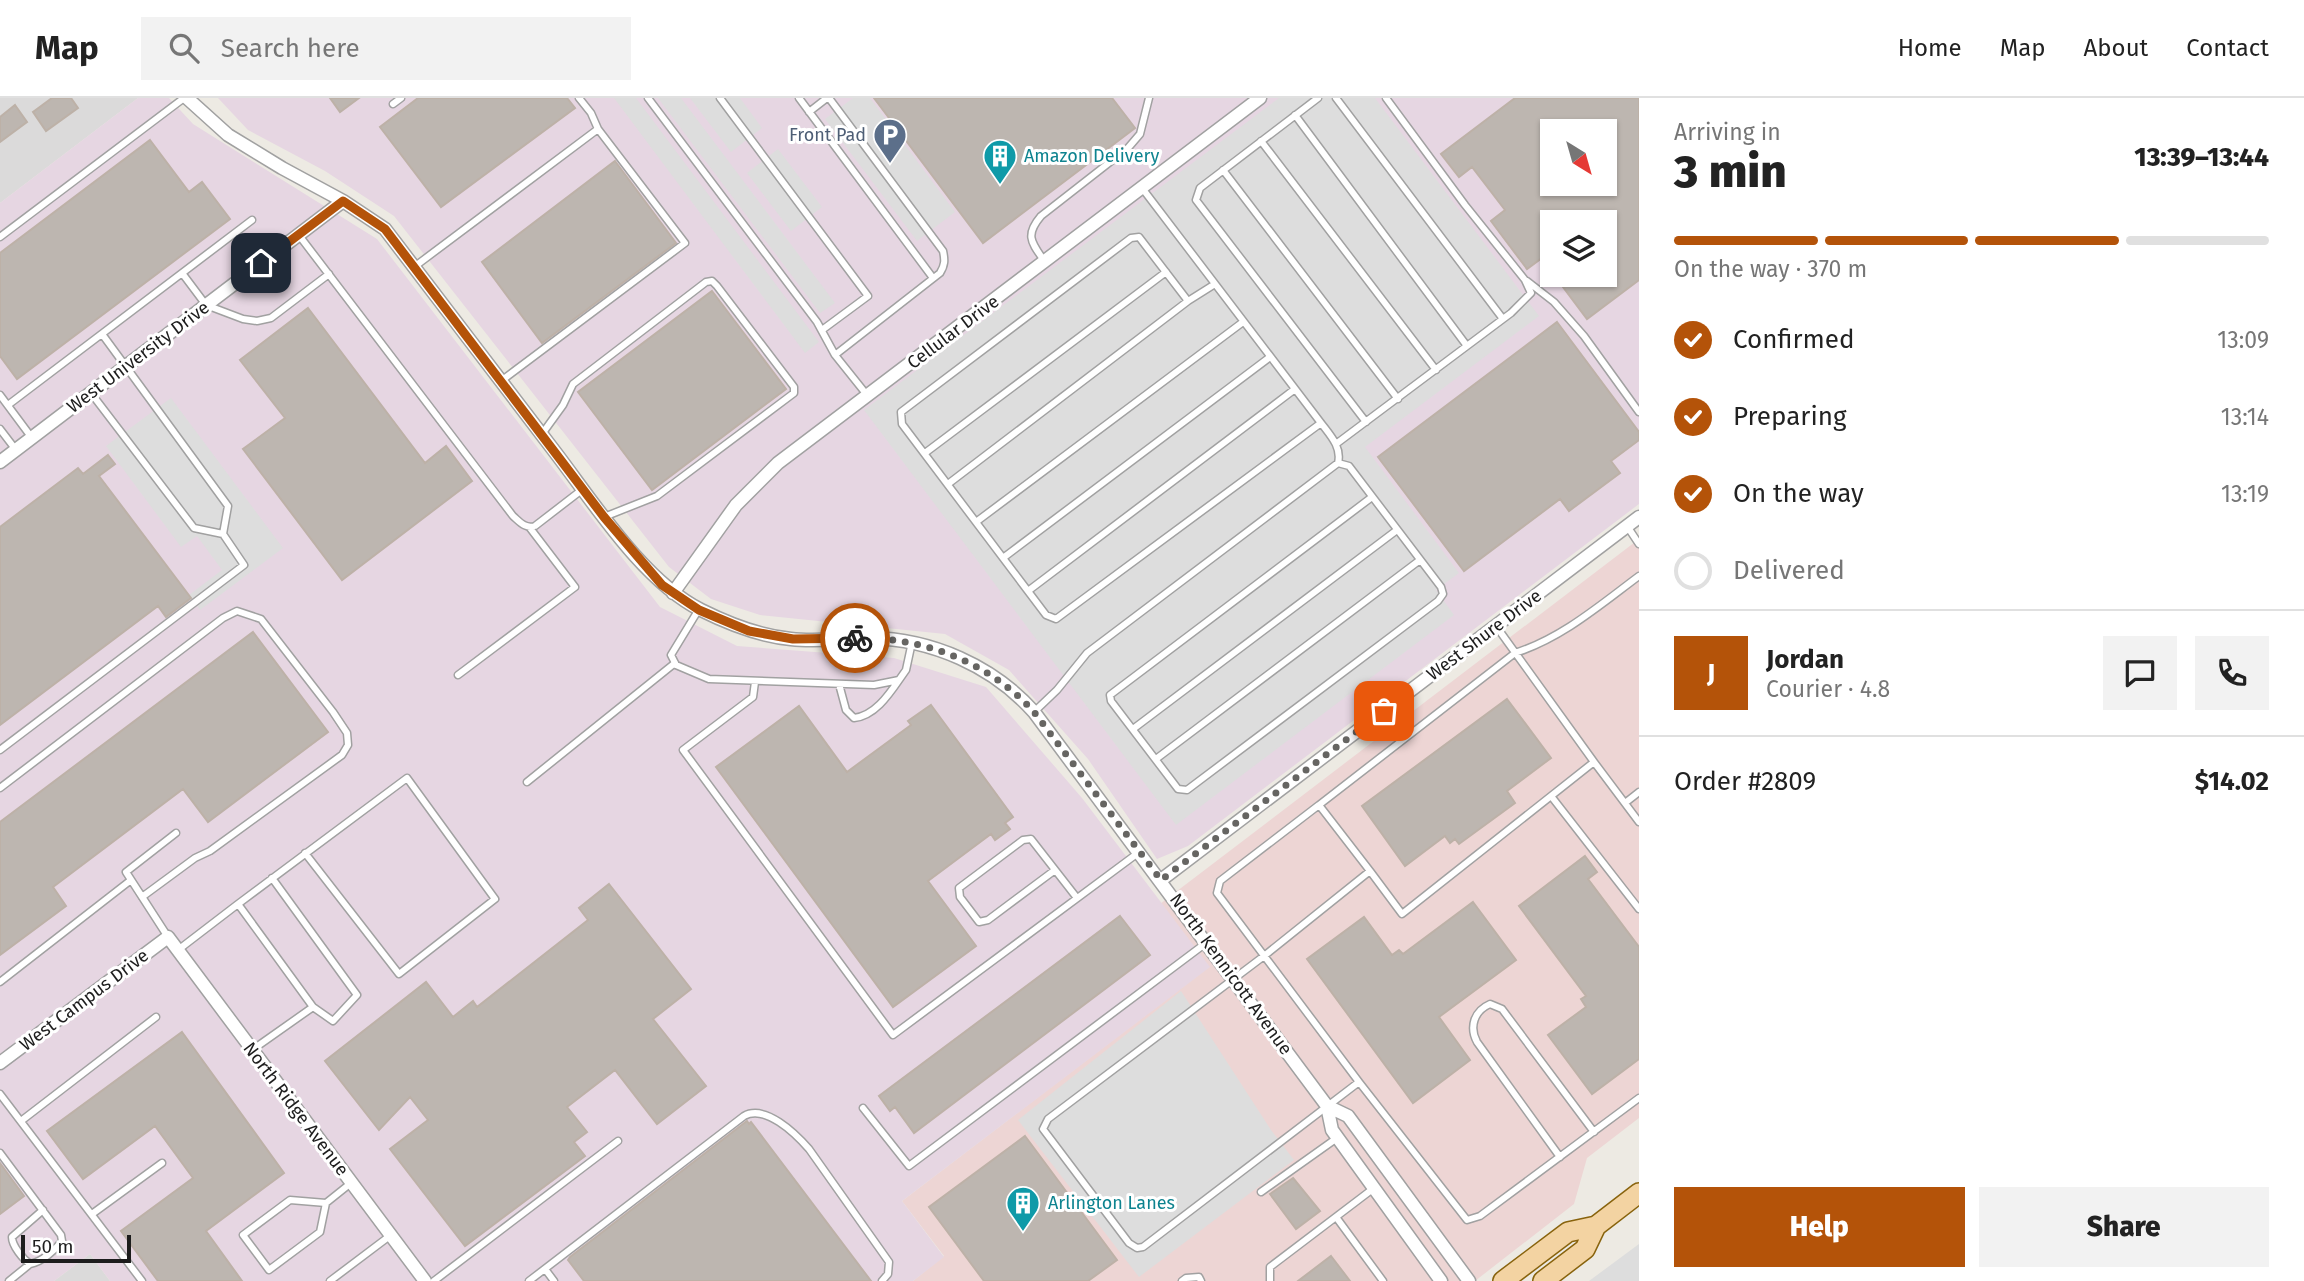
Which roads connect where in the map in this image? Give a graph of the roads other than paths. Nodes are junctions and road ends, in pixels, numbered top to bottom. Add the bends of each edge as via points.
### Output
1 (186, 98) edge
2 (401, 98) edge
3 (579, 98) edge
4 (648, 98) edge
5 (720, 98) edge
6 (799, 98) edge
7 (828, 98) edge
8 (1149, 98) edge
9 (1260, 98) edge
10 (1318, 98) edge
11 (1336, 98) edge
12 (1386, 98) edge
13 (393, 104) dead end
14 (809, 111) junction
15 (1295, 115) junction
16 (598, 129) junction
17 (1261, 141) junction
18 (1223, 170) junction
19 (1142, 188) junction
20 (343, 201) junction
21 (252, 220) dead end
22 (298, 234) junction
23 (0, 237) edge
24 (1045, 262) junction
25 (414, 267) junction
26 (1166, 272) junction
27 (182, 273) junction
28 (329, 274) junction
29 (933, 278) junction
30 (1525, 280) junction
31 (1215, 284) junction
32 (1188, 301) junction
33 (205, 305) junction
34 (1503, 319) junction
35 (1243, 322) junction
36 (822, 330) junction
37 (102, 334) junction
38 (1467, 346) junction
39 (835, 355) junction
40 (1270, 357) junction
41 (125, 366) junction
42 (1436, 370) junction
43 (501, 381) junction
44 (1295, 389) junction
45 (91, 393) junction
46 (0, 395) edge
47 (868, 397) junction
48 (1398, 398) junction
49 (8, 405) junction
50 (1639, 412) edge
51 (1366, 422) junction
52 (1321, 423) junction
53 (0, 429) edge
54 (542, 434) junction
55 (32, 438) junction
56 (1336, 444) junction
57 (16, 450) junction
58 (925, 453) junction
59 (0, 462) edge
60 (1338, 463) junction
61 (948, 484) junction
62 (583, 489) junction
63 (1372, 497) junction
64 (604, 517) junction
65 (1639, 517) edge
66 (976, 522) junction
67 (1627, 526) junction
68 (530, 528) junction
69 (1398, 530) junction
70 (223, 534) junction
71 (1639, 544) edge
72 (1003, 558) junction
73 (1420, 560) junction
74 (1639, 576) edge
75 (1028, 591) junction
76 (673, 593) junction
77 (699, 610) junction
78 (1496, 626) junction
79 (912, 642) junction
80 (1515, 653) junction
81 (675, 663) junction
82 (458, 675) dead end
83 (899, 680) junction
84 (755, 682) junction
85 (839, 684) junction
86 (1034, 712) junction
87 (1133, 729) junction
88 (0, 750) edge
89 (1156, 759) junction
90 (1594, 762) junction
91 (527, 782) dead end
92 (0, 788) edge
93 (1639, 792) edge
94 (1550, 796) junction
95 (1625, 803) junction
96 (1319, 805) junction
97 (1639, 822) edge
98 (176, 833) dead end
99 (1140, 852) junction
100 (305, 853) junction
101 (1055, 870) junction
102 (1370, 871) junction
103 (272, 878) junction
104 (131, 880) junction
105 (1161, 880) junction
106 (142, 897) junction
107 (1077, 898) junction
108 (238, 904) junction
109 (1639, 909) edge
110 (168, 937) junction
111 (1207, 942) junction
112 (178, 950) junction
113 (1264, 956) junction
114 (1234, 978) junction
115 (0, 982) edge
116 (313, 1007) junction
117 (156, 1017) dead end
118 (252, 1050) junction
119 (0, 1063) edge
120 (1359, 1082) junction
121 (0, 1094) edge
122 (1639, 1098) edge
123 (1328, 1106) junction
124 (863, 1108) dead end
125 (20, 1121) junction
126 (1594, 1132) junction
127 (1337, 1138) junction
128 (618, 1141) dead end
129 (0, 1153) edge
130 (1560, 1157) junction
131 (162, 1163) dead end
132 (351, 1183) junction
133 (1374, 1188) junction
134 (1261, 1192) dead end
135 (1636, 1199) edge
136 (326, 1203) junction
137 (43, 1210) junction
138 (92, 1214) junction
139 (1336, 1217) junction
140 (1596, 1226) junction
141 (391, 1236) junction
142 (30, 1264) junction
143 (545, 1269) junction
144 (9, 1281) edge
145 (142, 1281) edge
146 (330, 1281) edge
147 (425, 1281) edge
148 (434, 1281) edge
149 (529, 1281) edge
150 (554, 1281) edge
151 (882, 1281) edge
152 (1182, 1281) edge
153 (1201, 1281) edge
154 (1270, 1281) edge
155 (1383, 1281) edge
156 (1441, 1281) edge
157 (1469, 1281) edge
158 (1503, 1281) edge
159 (1543, 1281) edge

1 - 20 street, North Kennicott Avenue via 228,135
1 - 23 lane
2 - 13 lane
3 - 16 lane
4 - 36 lane
5 - 36 lane via 868,296
6 - 14 lane
7 - 14 lane
7 - 29 lane via 943,251 945,265
8 - 24 lane via 1135,141 1031,228 1031,242
9 - 19 street, Cellular Drive
10 - 15 lane
11 - 34 lane
12 - 30 lane
14 - 29 lane
15 - 17 lane
15 - 38 lane
16 - 25 lane
16 - 43 lane via 685,243
17 - 18 lane
17 - 42 lane
18 - 48 lane
18 - 51 lane via 1200,188 1196,200
19 - 24 street, Cellular Drive
19 - 31 lane
20 - 22 street, West University Drive
20 - 25 street, North Kennicott Avenue via 385,229
21 - 27 lane
22 - 28 lane
22 - 33 street, West University Drive
24 - 47 street, Cellular Drive
25 - 43 street, North Kennicott Avenue
26 - 32 lane
26 - 58 lane
26 - 58 lane via 1139,237 1131,238 901,412 902,424
27 - 33 lane
27 - 37 lane
28 - 33 lane via 271,318 243,319
28 - 68 lane via 513,516
29 - 39 lane
30 - 34 lane via 1531,293
30 - 50 lane via 1554,302 1584,336
31 - 32 lane
31 - 35 lane
32 - 61 lane
33 - 41 street, West University Drive
34 - 38 lane
35 - 40 lane
35 - 66 lane
36 - 39 lane
37 - 41 lane
37 - 49 lane
38 - 42 lane
39 - 47 lane
40 - 44 lane
40 - 72 lane
41 - 45 street, West University Drive
41 - 70 lane via 228,506
42 - 48 lane
43 - 54 street, North Kennicott Avenue
44 - 52 lane
44 - 75 lane
45 - 55 street, West University Drive
45 - 70 lane via 194,528
46 - 49 lane
47 - 76 street, Cellular Drive via 778,463 747,492
48 - 51 lane
49 - 55 lane
51 - 56 lane
52 - 56 lane
52 - 75 lane via 1056,619 1046,615
53 - 57 lane
54 - 62 street, North Kennicott Avenue
54 - 64 lane via 573,384 706,282 717,286 794,387 794,393 657,496
55 - 57 street, West University Drive
56 - 60 lane
57 - 59 street, West University Drive
58 - 61 lane
60 - 63 lane via 1349,466
60 - 86 lane via 1087,653
61 - 66 lane
62 - 64 street, North Kennicott Avenue
62 - 68 lane
63 - 69 lane
63 - 87 lane via 1114,690 1111,701
64 - 76 street, North Kennicott Avenue via 648,571
65 - 67 street, West Shure Drive
66 - 72 lane
67 - 71 lane
67 - 78 street, West Shure Drive
68 - 82 lane via 575,587
69 - 73 lane
69 - 87 lane
70 - 88 lane via 244,565
72 - 75 lane
73 - 89 lane
73 - 89 lane via 1441,587 1438,601 1186,790 1178,789
74 - 80 lane via 1562,632
76 - 77 street, North Kennicott Avenue
77 - 79 street, North Kennicott Avenue via 749,631 786,639
77 - 81 lane via 671,655
78 - 80 lane
78 - 105 street, West Shure Drive
79 - 83 lane
79 - 86 street, North Kennicott Avenue via 951,654 981,670
80 - 90 lane
80 - 96 lane
81 - 84 lane via 709,679
81 - 91 lane
83 - 85 lane
83 - 85 lane via 886,699 864,717 854,718 846,710
84 - 85 lane
84 - 107 lane via 754,696 683,750 893,1035
86 - 99 street, North Kennicott Avenue
87 - 89 lane
90 - 94 lane
90 - 95 lane
92 - 106 lane via 223,618 237,611 261,619 333,712 347,733 348,745 342,755
93 - 95 lane
94 - 102 lane via 1402,914
94 - 109 lane
95 - 97 lane
96 - 102 lane
96 - 113 lane via 1220,881 1217,888
98 - 104 lane via 126,872
99 - 105 street, North Kennicott Avenue
99 - 107 lane
100 - 100 lane via 407,778 495,899 399,974
100 - 103 lane
101 - 101 lane via 1031,839 1023,840 959,888 960,897 979,922 988,920
101 - 107 lane
102 - 113 lane
103 - 108 lane
103 - 116 lane via 357,995 333,1021
104 - 106 lane
104 - 115 lane
105 - 111 street, North Kennicott Avenue
106 - 110 lane
108 - 112 lane
108 - 116 lane
110 - 112 street, North Ridge Avenue
110 - 119 street, West Campus Drive
111 - 114 street, North Kennicott Avenue
111 - 124 lane via 909,1166
112 - 118 street, North Ridge Avenue
113 - 114 lane
113 - 120 lane
114 - 123 street, North Kennicott Avenue
114 - 123 lane via 1048,1119 1043,1124 1046,1136 1137,1248
116 - 118 lane
117 - 125 lane
118 - 132 street, North Ridge Avenue
120 - 123 lane
120 - 130 lane via 1467,1220 1480,1216
121 - 125 lane
122 - 126 lane
123 - 127 street, North Kennicott Avenue
123 - 157 street, North Kennicott Avenue via 1348,1116
125 - 138 lane
126 - 130 lane
126 - 130 lane via 1502,1009 1490,1004 1481,1008 1475,1017 1477,1042
127 - 133 street, North Kennicott Avenue
127 - 134 lane
128 - 148 lane
129 - 137 lane
131 - 138 lane
132 - 136 lane
132 - 141 street, North Ridge Avenue
133 - 139 lane
133 - 156 street, North Kennicott Avenue
135 - 140 main road
136 - 136 lane via 320,1232 269,1270 243,1235 290,1200
137 - 142 lane via 12,1237
137 - 142 lane via 62,1241 36,1264
138 - 145 lane
139 - 154 lane via 1270,1267
139 - 155 lane
140 - 158 main road via 1568,1232
140 - 159 main road via 1585,1249
141 - 146 lane
141 - 147 street, North Ridge Avenue
142 - 144 lane
143 - 149 lane
143 - 150 lane
143 - 151 lane via 755,1112 769,1116 809,1149 889,1262 888,1275
152 - 153 lane via 1193,1277

